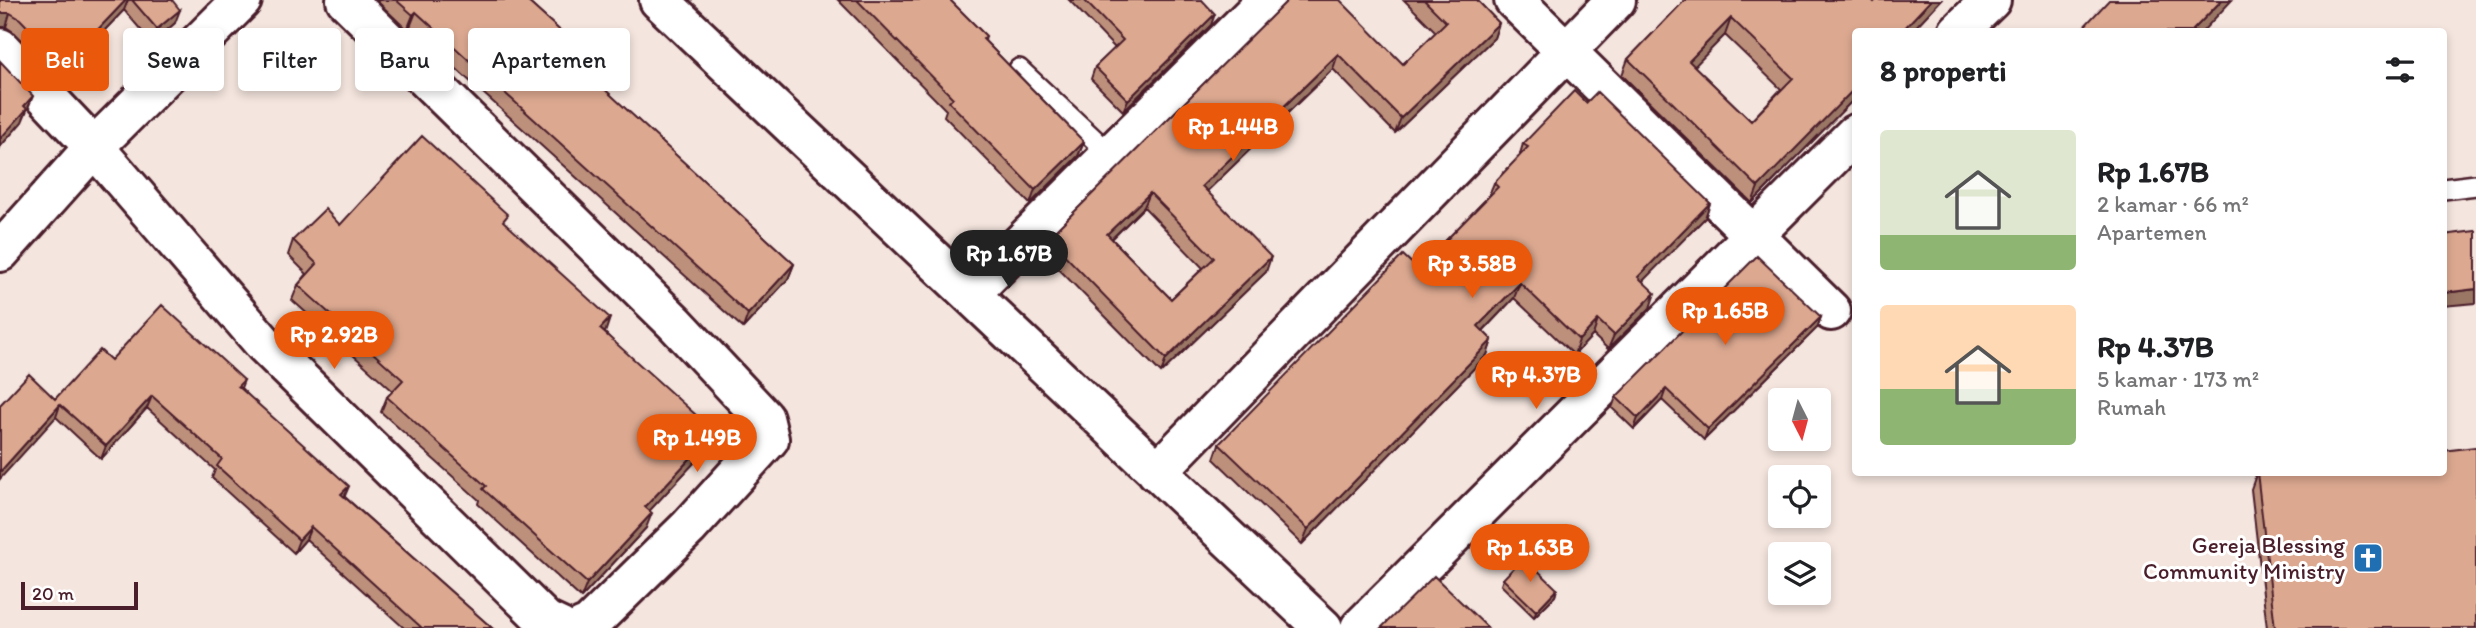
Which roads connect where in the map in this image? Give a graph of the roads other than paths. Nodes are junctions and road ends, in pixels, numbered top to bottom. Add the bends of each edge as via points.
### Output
1 (242, 0) edge
2 (346, 0) edge
3 (659, 0) edge
4 (1266, 0) edge
5 (1514, 0) edge
6 (1616, 0) edge
7 (1991, 0) edge
8 (1962, 28) edge
9 (0, 48) edge
10 (1566, 50) junction
11 (1019, 69) dead end
12 (1852, 137) edge
13 (94, 148) junction
14 (1112, 156) junction
15 (2476, 185) edge
16 (2447, 189) edge
17 (1755, 237) junction
18 (0, 252) edge
19 (970, 294) junction
20 (1831, 312) dead end
21 (1157, 472) junction
22 (561, 628) edge
23 (582, 628) edge
24 (1323, 628) edge
25 (1360, 628) edge

1 - 13 street
2 - 23 street via 675,323 764,418 769,429 769,439 689,527
3 - 19 street
4 - 14 street
5 - 10 street
6 - 10 street
7 - 8 street
9 - 13 street
10 - 17 street
10 - 21 street
11 - 14 lane
12 - 17 street
13 - 18 street
13 - 22 street via 264,344 546,621
14 - 19 street
15 - 16 lane
17 - 20 street
17 - 25 street
19 - 21 street
21 - 24 street

